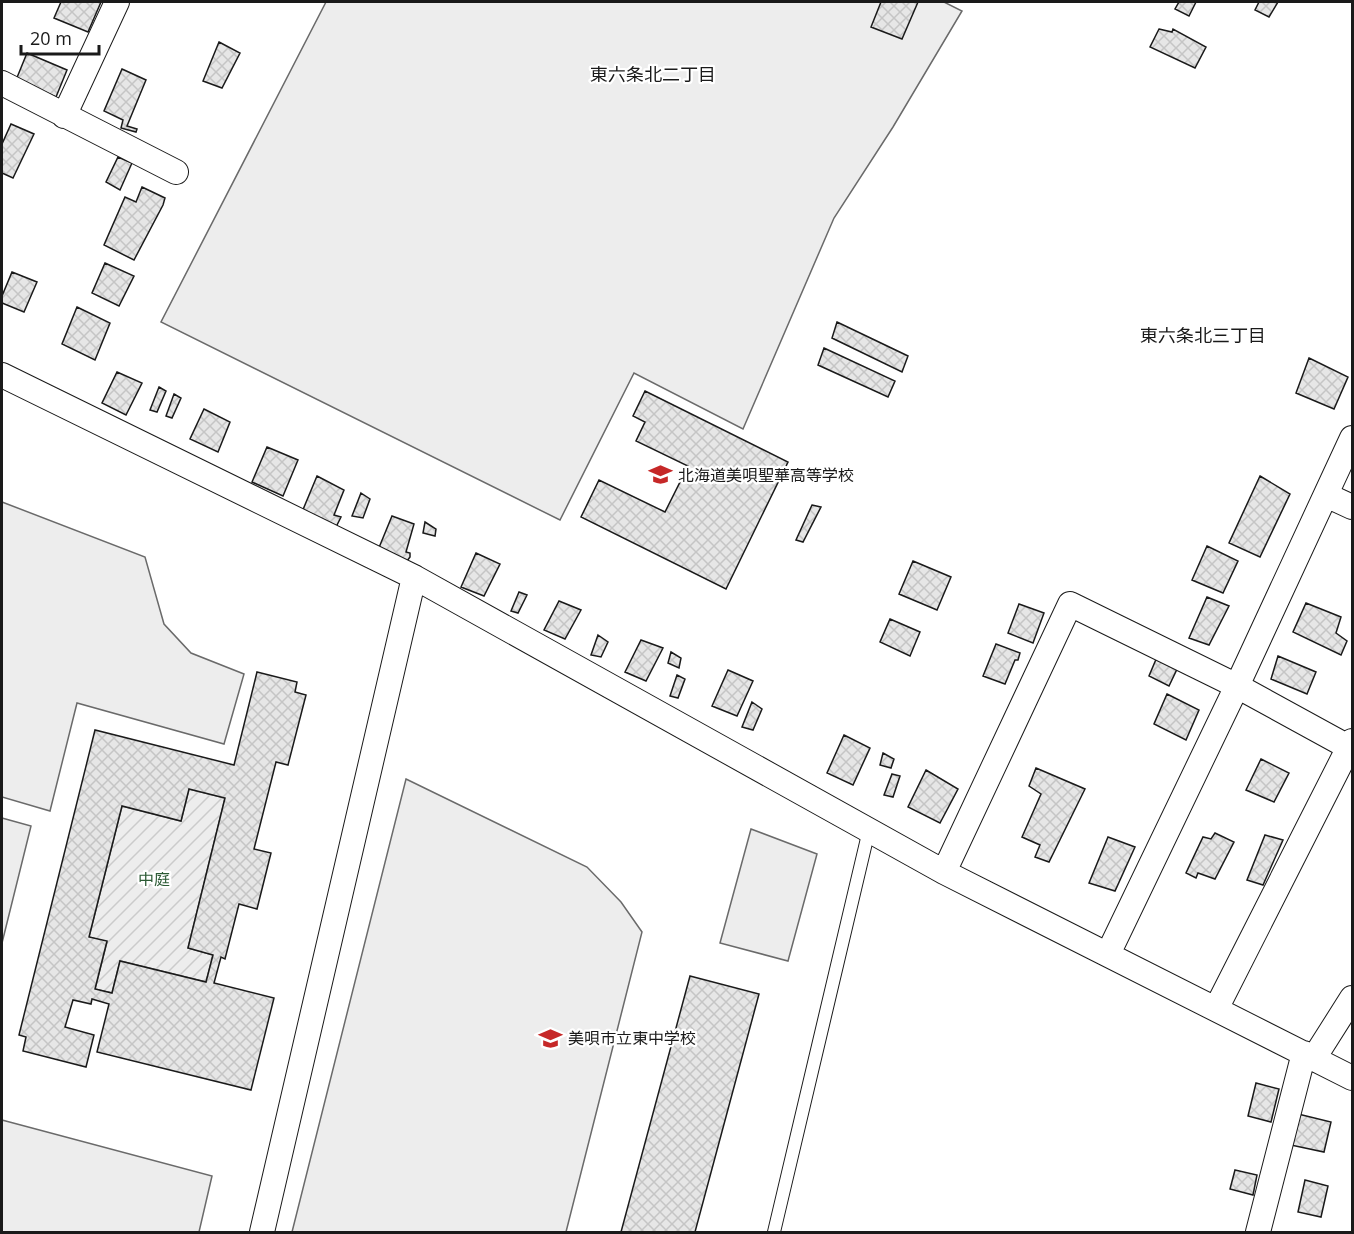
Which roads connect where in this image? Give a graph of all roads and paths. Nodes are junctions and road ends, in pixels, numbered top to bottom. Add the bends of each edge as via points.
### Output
1 (117, 2) edge
2 (2, 83) edge
3 (64, 116) junction
4 (176, 172) dead end
5 (2, 375) edge
6 (1353, 438) edge
7 (1326, 495) junction
8 (1353, 507) edge
9 (414, 577) junction
10 (1237, 686) junction
11 (1352, 746) edge
12 (869, 830) junction
13 (944, 872) junction
14 (1108, 954) junction
15 (1353, 998) edge
16 (1216, 1009) junction
17 (1309, 1056) junction
18 (1353, 1078) edge
19 (262, 1233) edge
20 (774, 1233) edge
21 (1258, 1233) edge

1 - 3 street
2 - 3 street
3 - 4 street
5 - 9 street
6 - 7 street
7 - 8 street
7 - 10 street
9 - 12 street
9 - 19 street
10 - 11 street
10 - 13 street via 1070,604
10 - 14 street
11 - 16 street
12 - 13 street
12 - 20 lane
13 - 14 street
14 - 16 street
15 - 17 street
16 - 17 street
17 - 18 street
17 - 21 street

